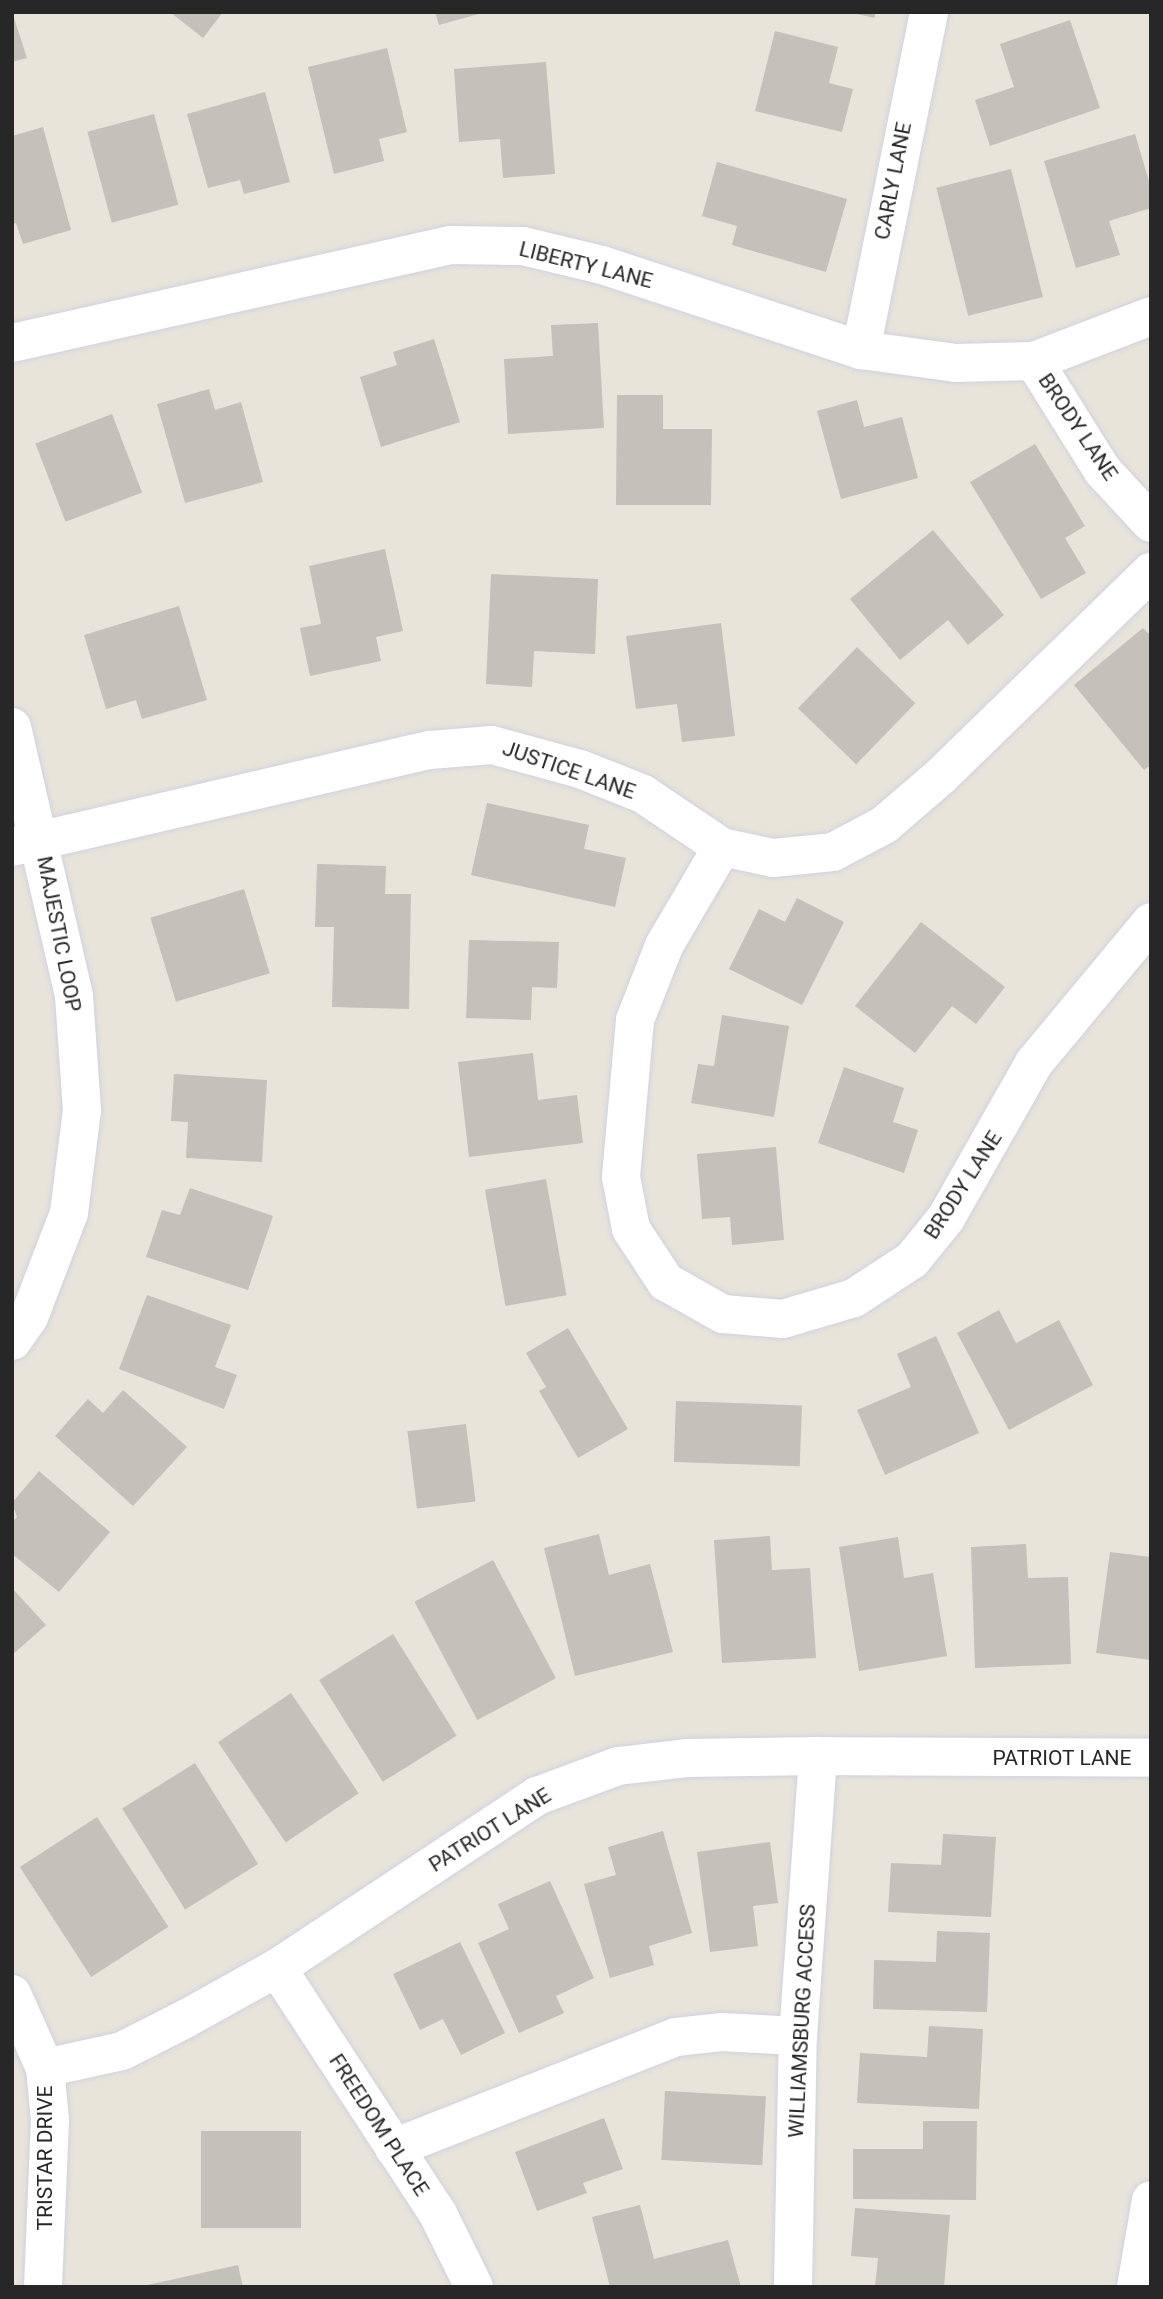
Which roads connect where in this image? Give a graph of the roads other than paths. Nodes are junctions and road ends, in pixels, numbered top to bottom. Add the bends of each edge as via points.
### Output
1 (929, 12) edge
2 (1151, 316) edge
3 (12, 343) edge
4 (861, 349) junction
5 (1034, 361) junction
6 (1151, 523) edge
7 (1151, 572) edge
8 (12, 727) edge
9 (27, 844) edge
10 (722, 848) junction
11 (1151, 922) edge
12 (12, 1341) edge
13 (818, 1756) junction
14 (1151, 1758) edge
15 (276, 1968) junction
16 (12, 1994) edge
17 (798, 2036) junction
18 (45, 2068) junction
19 (394, 2148) junction
20 (1151, 2200) edge
21 (43, 2287) edge
22 (474, 2287) edge
23 (793, 2287) edge
24 (1136, 2287) edge

1 - 4 street, CARLY LANE
2 - 5 street, LIBERTY LANE
3 - 4 street, LIBERTY LANE via 451,245 523,246 602,265
4 - 5 street, LIBERTY LANE via 956,363
5 - 6 street, BRODY LANE via 1102,470
7 - 10 street, JUSTICE LANE via 884,825 833,852 773,858
8 - 9 street, MAJESTIC LOOP
9 - 10 street, JUSTICE LANE via 430,750 492,745 580,769 643,794
9 - 12 street, MAJESTIC LOOP via 74,996 82,1110 69,1213 30,1317
10 - 11 street, BRODY LANE via 664,946 635,1020 621,1177 631,1228 666,1282 723,1314 783,1319 854,1298 912,1260 953,1207 1034,1063
13 - 14 street, PATRIOT LANE
13 - 15 street, PATRIOT LANE via 687,1758 618,1766 537,1796
13 - 17 street, WILLIAMSBURG ACCESS
15 - 18 street, PATRIOT LANE via 121,2050
15 - 19 street, FREEDOM PLACE
16 - 18 street, TRISTAR DRIVE
17 - 19 street via 721,2032 676,2037
17 - 23 street, WILLIAMSBURG ACCESS
18 - 21 street, TRISTAR DRIVE via 50,2120
19 - 22 street, FREEDOM PLACE via 438,2214
20 - 24 street

